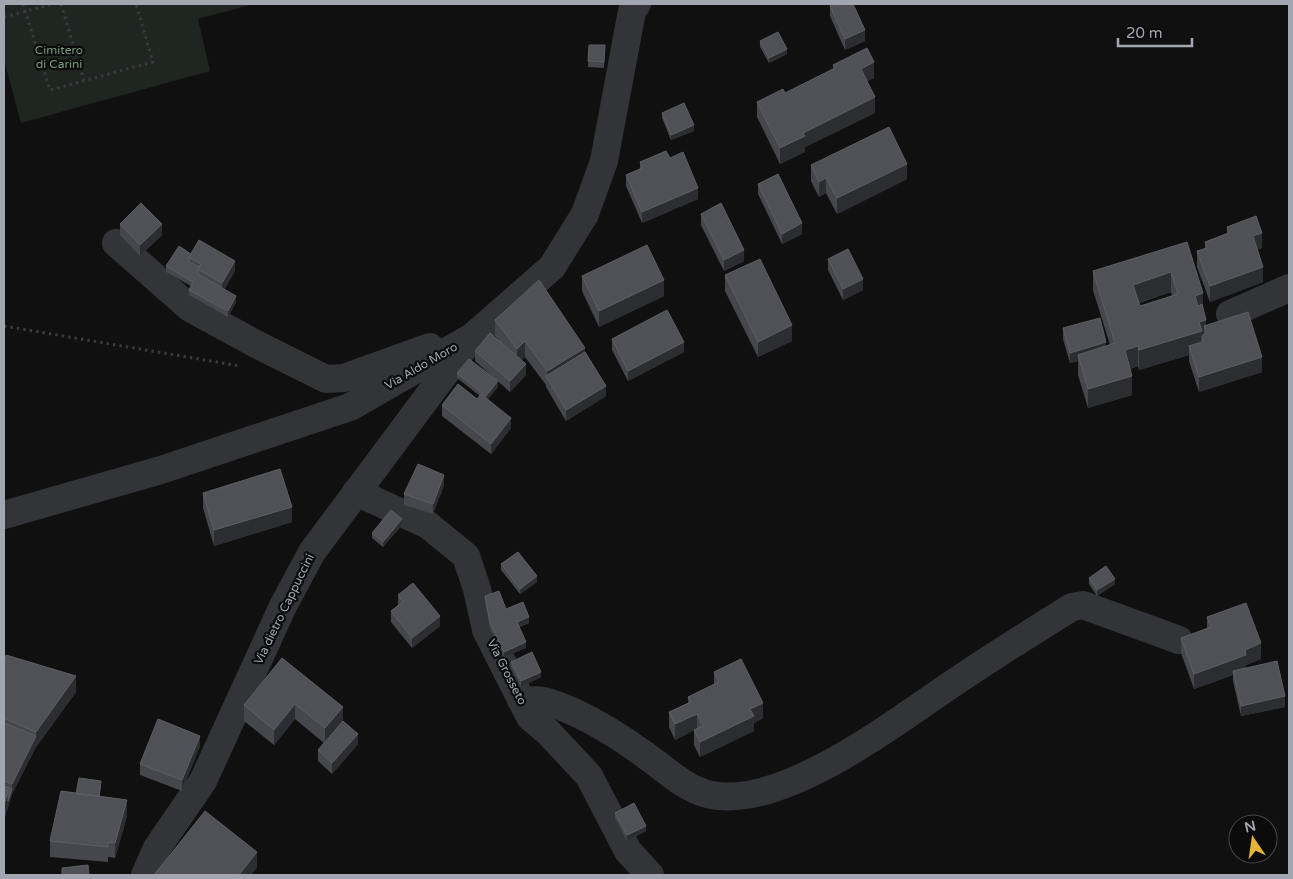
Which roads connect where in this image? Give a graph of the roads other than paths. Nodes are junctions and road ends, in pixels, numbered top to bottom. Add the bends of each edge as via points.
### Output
1 (637, 4) edge
2 (116, 243) dead end
3 (1289, 288) edge
4 (1230, 314) dead end
5 (472, 336) junction
6 (356, 492) junction
7 (4, 516) edge
8 (1179, 640) dead end
9 (521, 700) junction
10 (145, 875) edge
11 (650, 875) edge

1 - 5 street, Via Aldo Moro via 632,11 604,162 585,214 552,267
2 - 5 street via 190,308 326,379 344,378 421,350
3 - 4 street
5 - 6 street, Via dietro Cappuccini
5 - 7 street, Via Aldo Moro via 350,407 161,470
6 - 9 street, Via Grosseto via 428,525 466,556 486,630
6 - 10 street, Via dietro Cappuccini via 312,552 283,606 203,781 157,848
8 - 9 street via 1083,605 1072,607 843,758 794,780 741,797 719,797 698,792 584,717 546,701
9 - 11 street, Via Grosseto via 530,717 589,776 628,851

